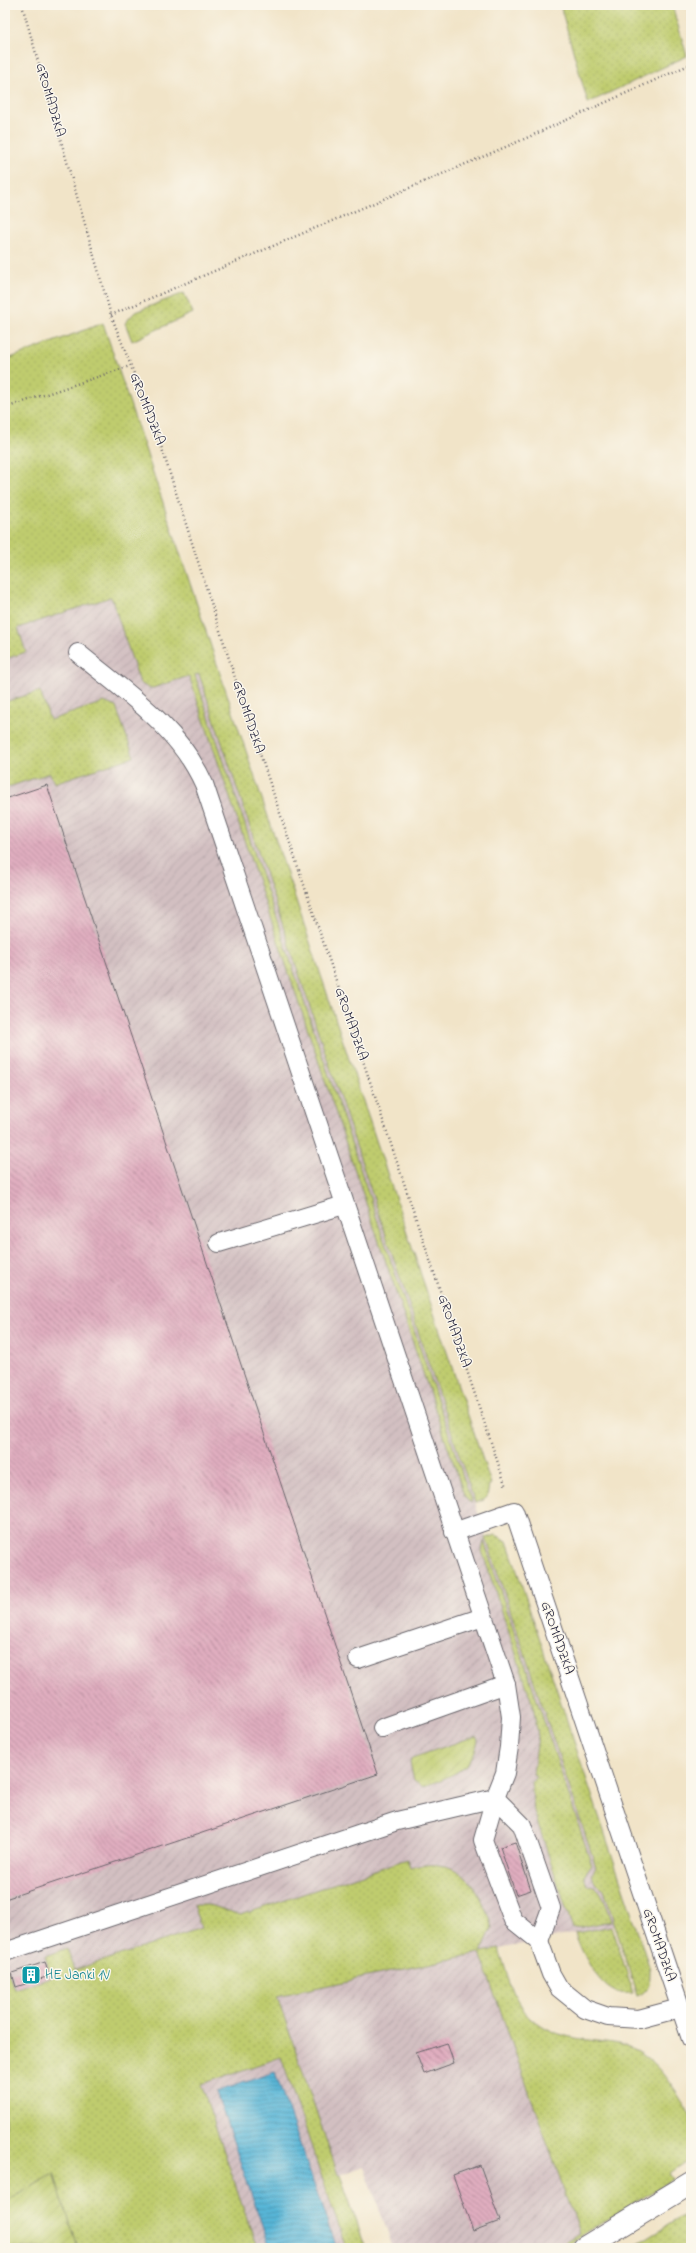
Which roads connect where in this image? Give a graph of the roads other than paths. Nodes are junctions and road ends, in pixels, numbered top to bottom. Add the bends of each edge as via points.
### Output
1 (78, 653) dead end
2 (344, 1204) junction
3 (219, 1243) dead end
4 (454, 1532) junction
5 (483, 1617) junction
6 (358, 1659) dead end
7 (506, 1684) junction
8 (382, 1728) dead end
9 (495, 1798) junction
10 (539, 1941) junction
11 (5, 1952) edge
12 (680, 2008) junction
13 (691, 2039) edge
14 (691, 2183) edge
15 (584, 2248) edge

1 - 2 lane via 158,720 185,749 195,765 204,784
2 - 3 lane
2 - 4 lane
4 - 5 lane
4 - 12 lane, GROMADZKA via 514,1511
5 - 6 lane
5 - 7 lane
7 - 8 lane
7 - 9 lane via 510,1700 511,1731 505,1772
9 - 10 lane via 522,1825 551,1908
9 - 10 lane via 483,1840 513,1920
9 - 11 lane via 397,1821
10 - 12 lane via 559,1988 585,2010 608,2017 640,2019
12 - 13 lane, GROMADZKA
14 - 15 street

